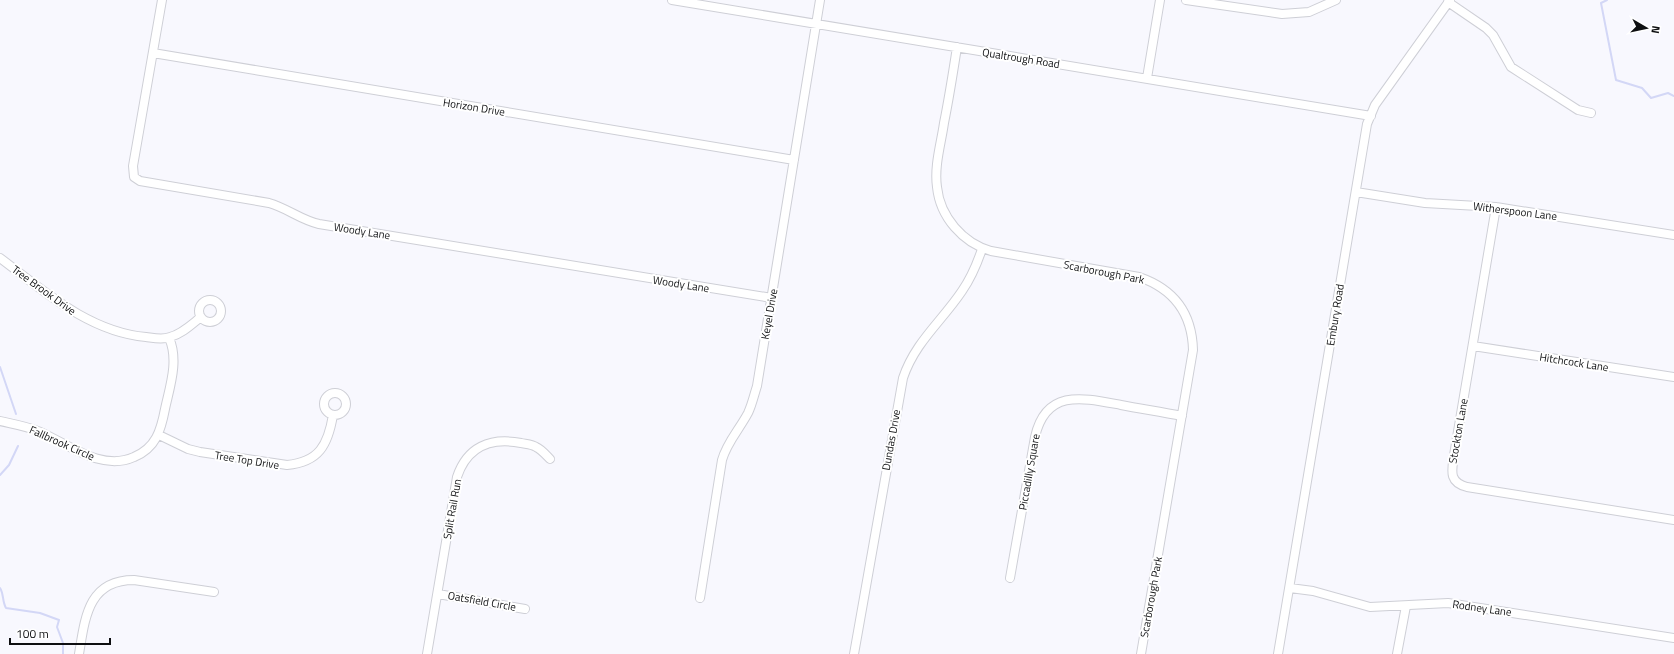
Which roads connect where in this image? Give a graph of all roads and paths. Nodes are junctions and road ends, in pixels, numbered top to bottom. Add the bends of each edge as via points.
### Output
1 (162, 0) edge
2 (672, 0) edge
3 (820, 0) edge
4 (1160, 0) edge
5 (1186, 0) edge
6 (1336, 0) edge
7 (1449, 1) edge
8 (816, 24) junction
9 (957, 47) junction
10 (153, 53) junction
11 (1147, 78) junction
12 (1592, 113) dead end
13 (1371, 116) junction
14 (794, 160) junction
15 (1356, 192) junction
16 (1496, 207) junction
17 (1674, 235) edge
18 (982, 249) junction
19 (0, 258) edge
20 (772, 298) junction
21 (201, 318) dead end
22 (169, 338) junction
23 (1473, 346) junction
24 (1674, 377) edge
25 (333, 415) dead end
26 (1182, 416) junction
27 (0, 421) edge
28 (159, 435) junction
29 (550, 459) dead end
30 (1674, 520) edge
31 (1010, 578) dead end
32 (1290, 588) junction
33 (214, 592) dead end
34 (438, 594) junction
35 (700, 598) dead end
36 (1406, 606) junction
37 (526, 609) dead end
38 (1674, 638) edge
39 (79, 654) edge
40 (427, 654) edge
41 (854, 654) edge
42 (1141, 654) edge
43 (1278, 654) edge
44 (1397, 654) edge

1 - 10 street, Woody Lane
2 - 8 street, Qualtrough Road
3 - 8 street, Keyel Drive
4 - 11 street
5 - 6 street via 1282,14 1309,12
7 - 12 street via 1493,35 1511,67 1578,110
7 - 13 street, Embury Road via 1375,105
8 - 9 street, Qualtrough Road
8 - 14 street, Keyel Drive
9 - 11 street, Qualtrough Road
9 - 18 street, Scarborough Park via 936,186 939,199 951,223 966,239
10 - 14 street, Horizon Drive
10 - 20 street, Woody Lane via 133,166 134,176 140,181 270,203 319,224
11 - 13 street, Qualtrough Road
13 - 15 street, Embury Road via 1367,124
14 - 20 street, Keyel Drive
15 - 16 street, Witherspoon Lane via 1425,203
15 - 32 street, Embury Road
16 - 17 street, Witherspoon Lane
16 - 23 street, Stockton Lane
18 - 26 street, Scarborough Park via 1139,277 1164,289 1184,312 1193,337
18 - 41 street, Dundas Drive via 967,283 916,348 903,378
19 - 22 street, Tree Brook Drive via 54,299 88,320 129,334
20 - 35 street, Keyel Drive via 753,399 722,460
21 - 22 street
22 - 28 street, Fallbrook Circle via 174,353 173,367
23 - 24 street, Hitchcock Lane
23 - 30 street, Stockton Lane via 1452,470 1456,482 1467,487
25 - 28 street, Tree Top Drive via 325,445 318,453 299,464 287,465 200,452
26 - 31 street, Piccadilly Square via 1078,398 1061,402 1045,414 1035,437
26 - 42 street, Scarborough Park
27 - 28 street, Fallbrook Circle via 31,428 92,457 114,462 130,460 144,452
29 - 34 street, Split Rail Run via 536,446 506,440 485,444 466,457 457,477
32 - 36 street, Rodney Lane via 1314,591 1370,607
32 - 43 street, Embury Road
33 - 39 street via 134,580 113,583 95,596 89,607
34 - 37 street, Oatsfield Circle
34 - 40 street, Split Rail Run
36 - 38 street, Rodney Lane via 1448,603
36 - 44 street

